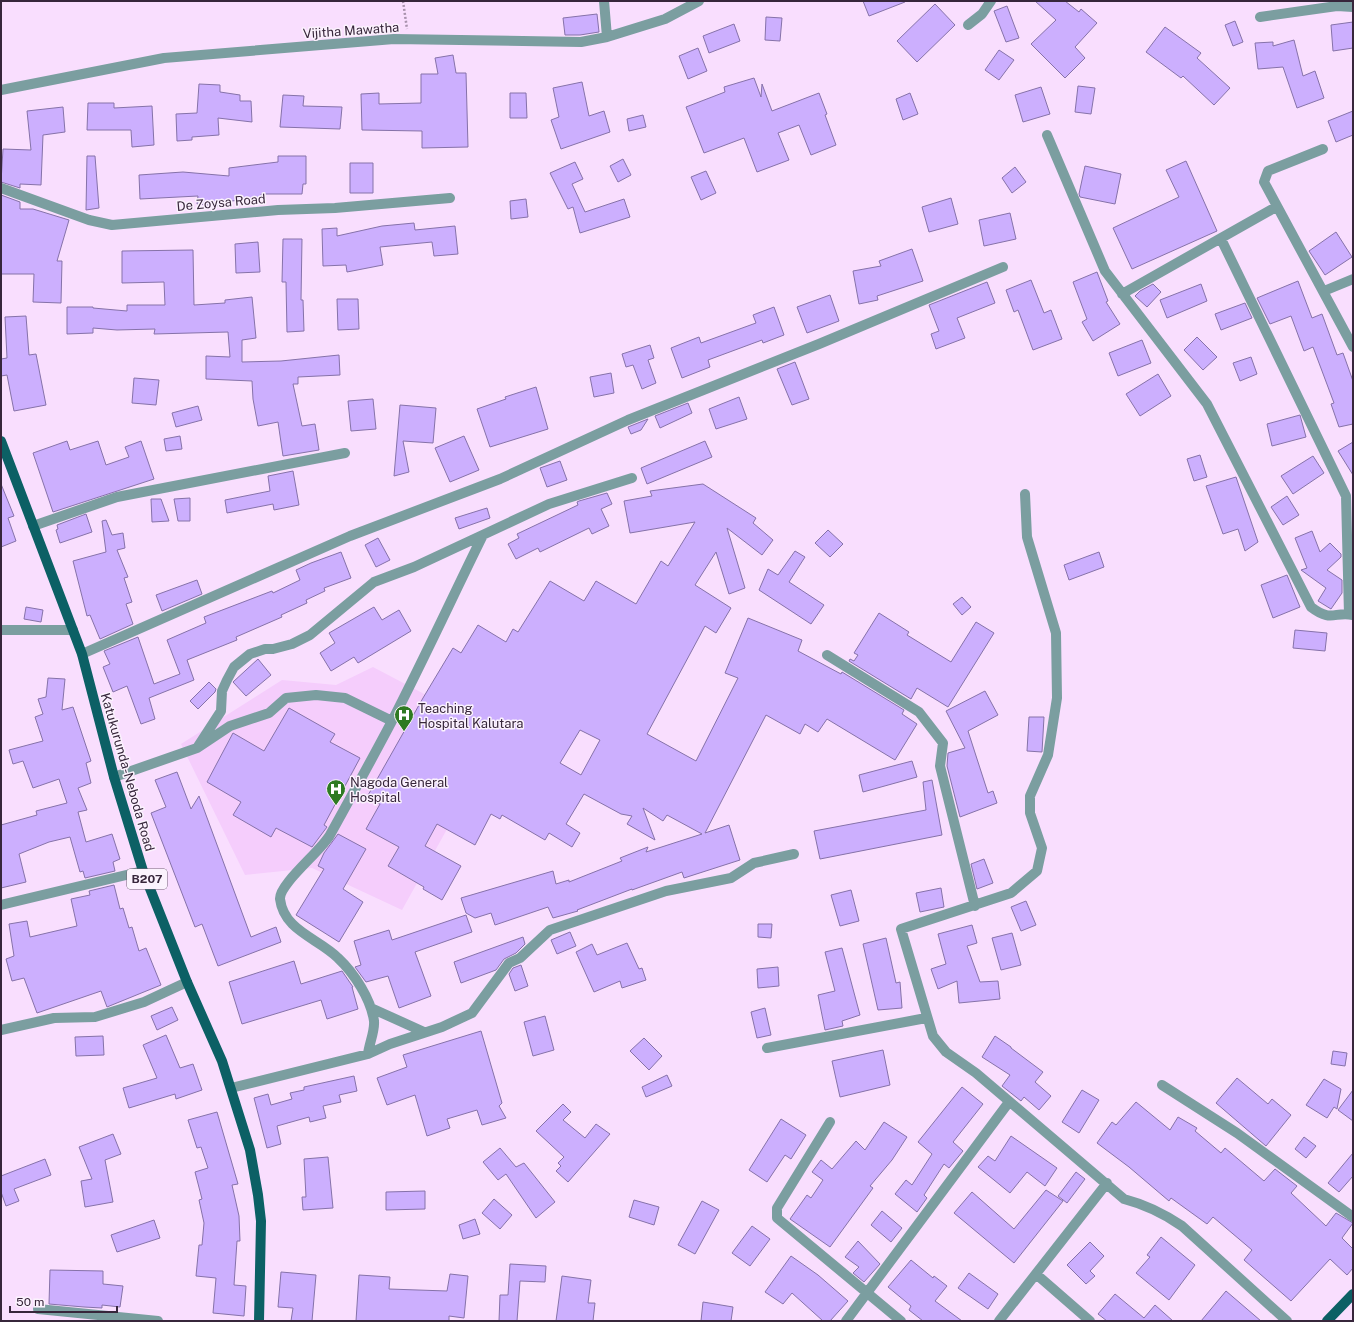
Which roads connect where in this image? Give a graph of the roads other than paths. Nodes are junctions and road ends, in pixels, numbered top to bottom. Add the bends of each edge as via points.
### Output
1 (604, 1) edge
2 (698, 1) edge
3 (991, 1) edge
4 (1353, 6) edge
5 (1260, 17) dead end
6 (968, 26) dead end
7 (607, 37) junction
8 (1, 90) edge
9 (1047, 135) dead end
10 (1323, 149) dead end
11 (1, 188) edge
12 (450, 198) dead end
13 (1276, 207) junction
14 (1221, 239) junction
15 (1003, 267) dead end
16 (1353, 279) edge
17 (1324, 292) junction
18 (1122, 294) junction
19 (1353, 347) edge
20 (1, 441) edge
21 (345, 453) dead end
22 (632, 478) dead end
23 (1025, 494) dead end
24 (1349, 494) edge
25 (33, 526) junction
26 (482, 537) junction
27 (1351, 614) edge
28 (1, 630) edge
29 (73, 630) junction
30 (82, 654) junction
31 (826, 655) dead end
32 (392, 720) junction
33 (197, 748) junction
34 (114, 777) junction
35 (794, 854) dead end
36 (144, 871) junction
37 (1, 905) edge
38 (975, 906) junction
39 (188, 982) junction
40 (371, 1008) junction
41 (926, 1018) junction
42 (1, 1030) edge
43 (424, 1032) junction
44 (768, 1048) dead end
45 (368, 1054) junction
46 (1162, 1085) dead end
47 (231, 1088) junction
48 (1009, 1102) junction
49 (830, 1122) dead end
50 (1107, 1183) junction
51 (1353, 1217) edge
52 (1036, 1274) junction
53 (866, 1294) junction
54 (1353, 1294) edge
55 (38, 1309) dead end
56 (158, 1321) edge
57 (259, 1321) edge
58 (846, 1321) edge
59 (901, 1321) edge
60 (999, 1321) edge
61 (1090, 1321) edge
62 (1287, 1321) edge
63 (1327, 1321) edge

1 - 7 street
2 - 7 street, Vijitha Mawatha via 665,19
3 - 6 street via 982,14
4 - 5 street
7 - 8 street, Vijitha Mawatha via 581,42 409,39 164,58
9 - 18 street via 1105,271
10 - 13 street via 1268,172 1264,182
11 - 12 street, De Zoysa Road via 89,220 112,225
13 - 14 street
13 - 17 street
14 - 18 street
14 - 24 street
15 - 30 street via 628,420 500,480 350,536
16 - 17 street
17 - 19 street
18 - 27 street via 1206,404 1311,607 1329,616
20 - 25 main road, Katukurunda-Neboda Road / B207
21 - 25 street via 116,497
22 - 26 street via 549,504
23 - 38 street via 1027,537 1056,634 1057,698 1048,755 1030,796 1030,813 1042,848 1037,871 1011,893
24 - 27 street
25 - 29 main road, Katukurunda-Neboda Road / B207
26 - 32 street
26 - 33 street via 374,582 310,635 292,644 250,654 242,659 234,667 222,691 221,711
28 - 29 street
29 - 30 main road, Katukurunda-Neboda Road / B207
30 - 34 main road, Katukurunda-Neboda Road / B207
31 - 38 street via 919,712 943,743 940,766
32 - 33 street via 345,698 316,695 286,698 269,713 230,726
32 - 40 street via 326,842 284,885 280,897 283,911 292,924 305,936 338,957 354,977
33 - 34 street
34 - 36 main road, Katukurunda-Neboda Road / B207
35 - 43 street via 754,863 731,878 666,891 550,930 520,958 509,963 472,1013
36 - 37 street
36 - 39 main road, Katukurunda-Neboda Road / B207
38 - 41 street via 901,929
39 - 42 street via 144,1002 96,1017 54,1018
39 - 47 main road, Katukurunda-Neboda Road / B207
40 - 43 street
40 - 45 street via 374,1022
41 - 44 street
41 - 48 street via 933,1036 946,1052 976,1073
43 - 45 street
45 - 47 street
46 - 51 street via 1237,1133
47 - 57 main road, Katukurunda-Neboda Road / B207 via 250,1150 258,1194 261,1221
48 - 50 street
48 - 53 street
49 - 53 street via 777,1208 777,1218
50 - 52 street
50 - 62 street via 1124,1200 1154,1208 1182,1226
52 - 60 street
52 - 61 street
53 - 58 street
53 - 59 street
54 - 63 main road
55 - 56 street

